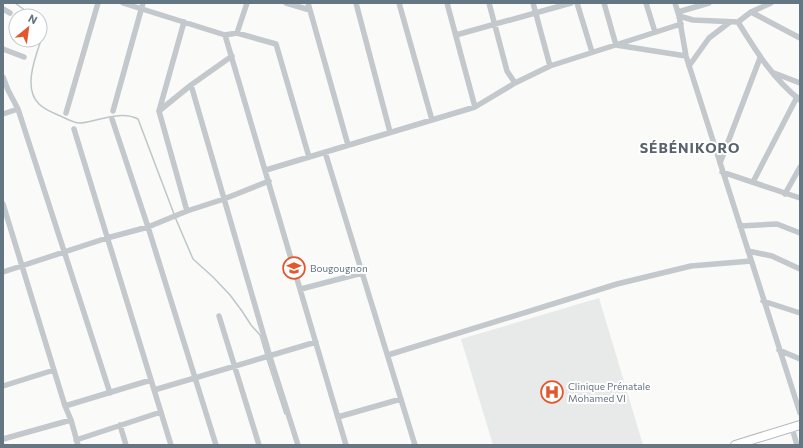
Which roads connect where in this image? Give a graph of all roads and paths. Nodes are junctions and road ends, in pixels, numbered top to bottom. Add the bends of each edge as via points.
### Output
1 (98, 3) edge
2 (123, 3) edge
3 (247, 3) edge
4 (286, 3) edge
5 (308, 3) edge
6 (356, 3) edge
7 (399, 3) edge
8 (447, 3) edge
9 (489, 3) edge
10 (533, 3) edge
11 (571, 3) edge
12 (577, 3) edge
13 (604, 3) edge
14 (646, 3) edge
15 (675, 3) edge
16 (709, 3) edge
17 (767, 4) edge
18 (142, 6) edge
19 (310, 10) junction
20 (751, 12) junction
21 (536, 13) junction
22 (679, 14) junction
23 (184, 22) junction
24 (730, 22) junction
25 (738, 22) junction
26 (495, 24) junction
27 (681, 24) junction
28 (237, 32) junction
29 (655, 32) junction
30 (225, 35) junction
31 (456, 35) junction
32 (800, 38) edge
33 (616, 45) junction
34 (3, 49) edge
35 (592, 52) junction
36 (232, 56) junction
37 (686, 56) junction
38 (24, 57) dead end
39 (760, 58) junction
40 (550, 66) junction
41 (689, 66) junction
42 (770, 72) junction
43 (3, 77) edge
44 (515, 83) junction
45 (800, 84) edge
46 (191, 85) junction
47 (798, 98) edge
48 (475, 107) junction
49 (18, 109) junction
50 (113, 111) dead end
51 (159, 111) junction
52 (66, 113) dead end
53 (3, 114) edge
54 (112, 119) dead end
55 (432, 120) junction
56 (74, 129) dead end
57 (390, 132) junction
58 (348, 145) junction
59 (325, 152) junction
60 (308, 157) junction
61 (720, 163) junction
62 (800, 167) edge
63 (266, 170) junction
64 (722, 172) junction
65 (269, 181) junction
66 (753, 182) junction
67 (785, 194) junction
68 (800, 198) edge
69 (224, 199) junction
70 (3, 204) edge
71 (187, 211) junction
72 (5, 221) edge
73 (740, 226) junction
74 (148, 227) junction
75 (800, 234) edge
76 (107, 238) junction
77 (748, 251) junction
78 (65, 252) junction
79 (752, 261) junction
80 (22, 266) junction
81 (800, 269) edge
82 (3, 272) edge
83 (362, 273) junction
84 (300, 289) junction
85 (763, 301) junction
86 (800, 313) edge
87 (219, 316) dead end
88 (316, 342) junction
89 (779, 350) junction
90 (388, 355) junction
91 (270, 356) junction
92 (800, 359) edge
93 (234, 367) junction
94 (54, 370) junction
95 (196, 378) junction
96 (151, 380) junction
97 (3, 386) edge
98 (154, 390) junction
99 (110, 393) junction
100 (401, 399) junction
101 (65, 406) junction
102 (161, 412) junction
103 (800, 413) edge
104 (338, 417) junction
105 (71, 420) junction
106 (120, 425) junction
107 (796, 429) edge
108 (3, 439) edge
109 (77, 442) edge
110 (126, 445) edge
111 (171, 445) edge
112 (216, 445) edge
113 (259, 445) edge
114 (298, 445) edge
115 (346, 445) edge
116 (416, 445) edge
117 (735, 445) edge
118 (754, 445) edge
119 (797, 445) edge

1 - 52 street
2 - 18 street
3 - 28 street
4 - 19 street
5 - 19 street
6 - 57 street
7 - 55 street
8 - 31 street
9 - 26 street
10 - 21 street
11 - 21 street
12 - 35 street
13 - 33 street
14 - 29 street
15 - 22 street
16 - 22 street
17 - 20 street
18 - 23 street
18 - 50 street
19 - 58 street
20 - 25 street
20 - 32 street
21 - 26 street
21 - 40 street
22 - 24 street via 693,20
22 - 27 street
23 - 30 street
23 - 51 street
24 - 25 street
24 - 41 street via 709,38
25 - 39 street
26 - 31 street
26 - 44 street via 507,71
27 - 29 street
27 - 37 street
28 - 30 street
28 - 60 street via 276,44
29 - 33 street
30 - 36 street
31 - 48 street
33 - 35 street
33 - 37 street
34 - 38 street
35 - 40 street
36 - 46 street
36 - 63 street
37 - 41 street
39 - 42 street
39 - 61 street
40 - 44 street
41 - 61 street
42 - 45 street
42 - 47 street
43 - 49 street
44 - 48 street
46 - 51 street
46 - 69 street
47 - 66 street
48 - 55 street
49 - 53 street
49 - 78 street
51 - 71 street
54 - 74 street
55 - 57 street
56 - 76 street
57 - 58 street
58 - 59 street
59 - 60 street
59 - 83 street
60 - 63 street
61 - 64 street
62 - 67 street
63 - 65 street
64 - 66 street
64 - 73 street
65 - 69 street
65 - 84 street
66 - 67 street
67 - 68 street
69 - 71 street
69 - 91 street
70 - 72 street
71 - 74 street
72 - 80 street
73 - 75 street via 777,224
73 - 77 street
74 - 76 street
74 - 95 street
76 - 78 street
76 - 96 street
77 - 79 street
77 - 81 street via 772,256
78 - 80 street
78 - 99 street
79 - 85 street
79 - 90 street via 691,266 617,284
80 - 82 street
80 - 94 street
83 - 84 street
83 - 90 street
84 - 88 street
85 - 86 street
85 - 89 street
87 - 93 street
88 - 91 street
88 - 104 street
89 - 92 street
89 - 103 street
90 - 100 street
91 - 93 street
91 - 114 street
93 - 95 street
93 - 113 street
94 - 97 street
94 - 101 street
95 - 98 street
95 - 112 street
96 - 98 street
96 - 99 street
98 - 102 street
99 - 101 street
100 - 104 street
100 - 116 street
101 - 105 street
102 - 106 street
102 - 111 street
104 - 115 street
105 - 108 street
105 - 109 street
106 - 109 street
106 - 110 street
107 - 117 highway
107 - 118 highway
107 - 119 street

